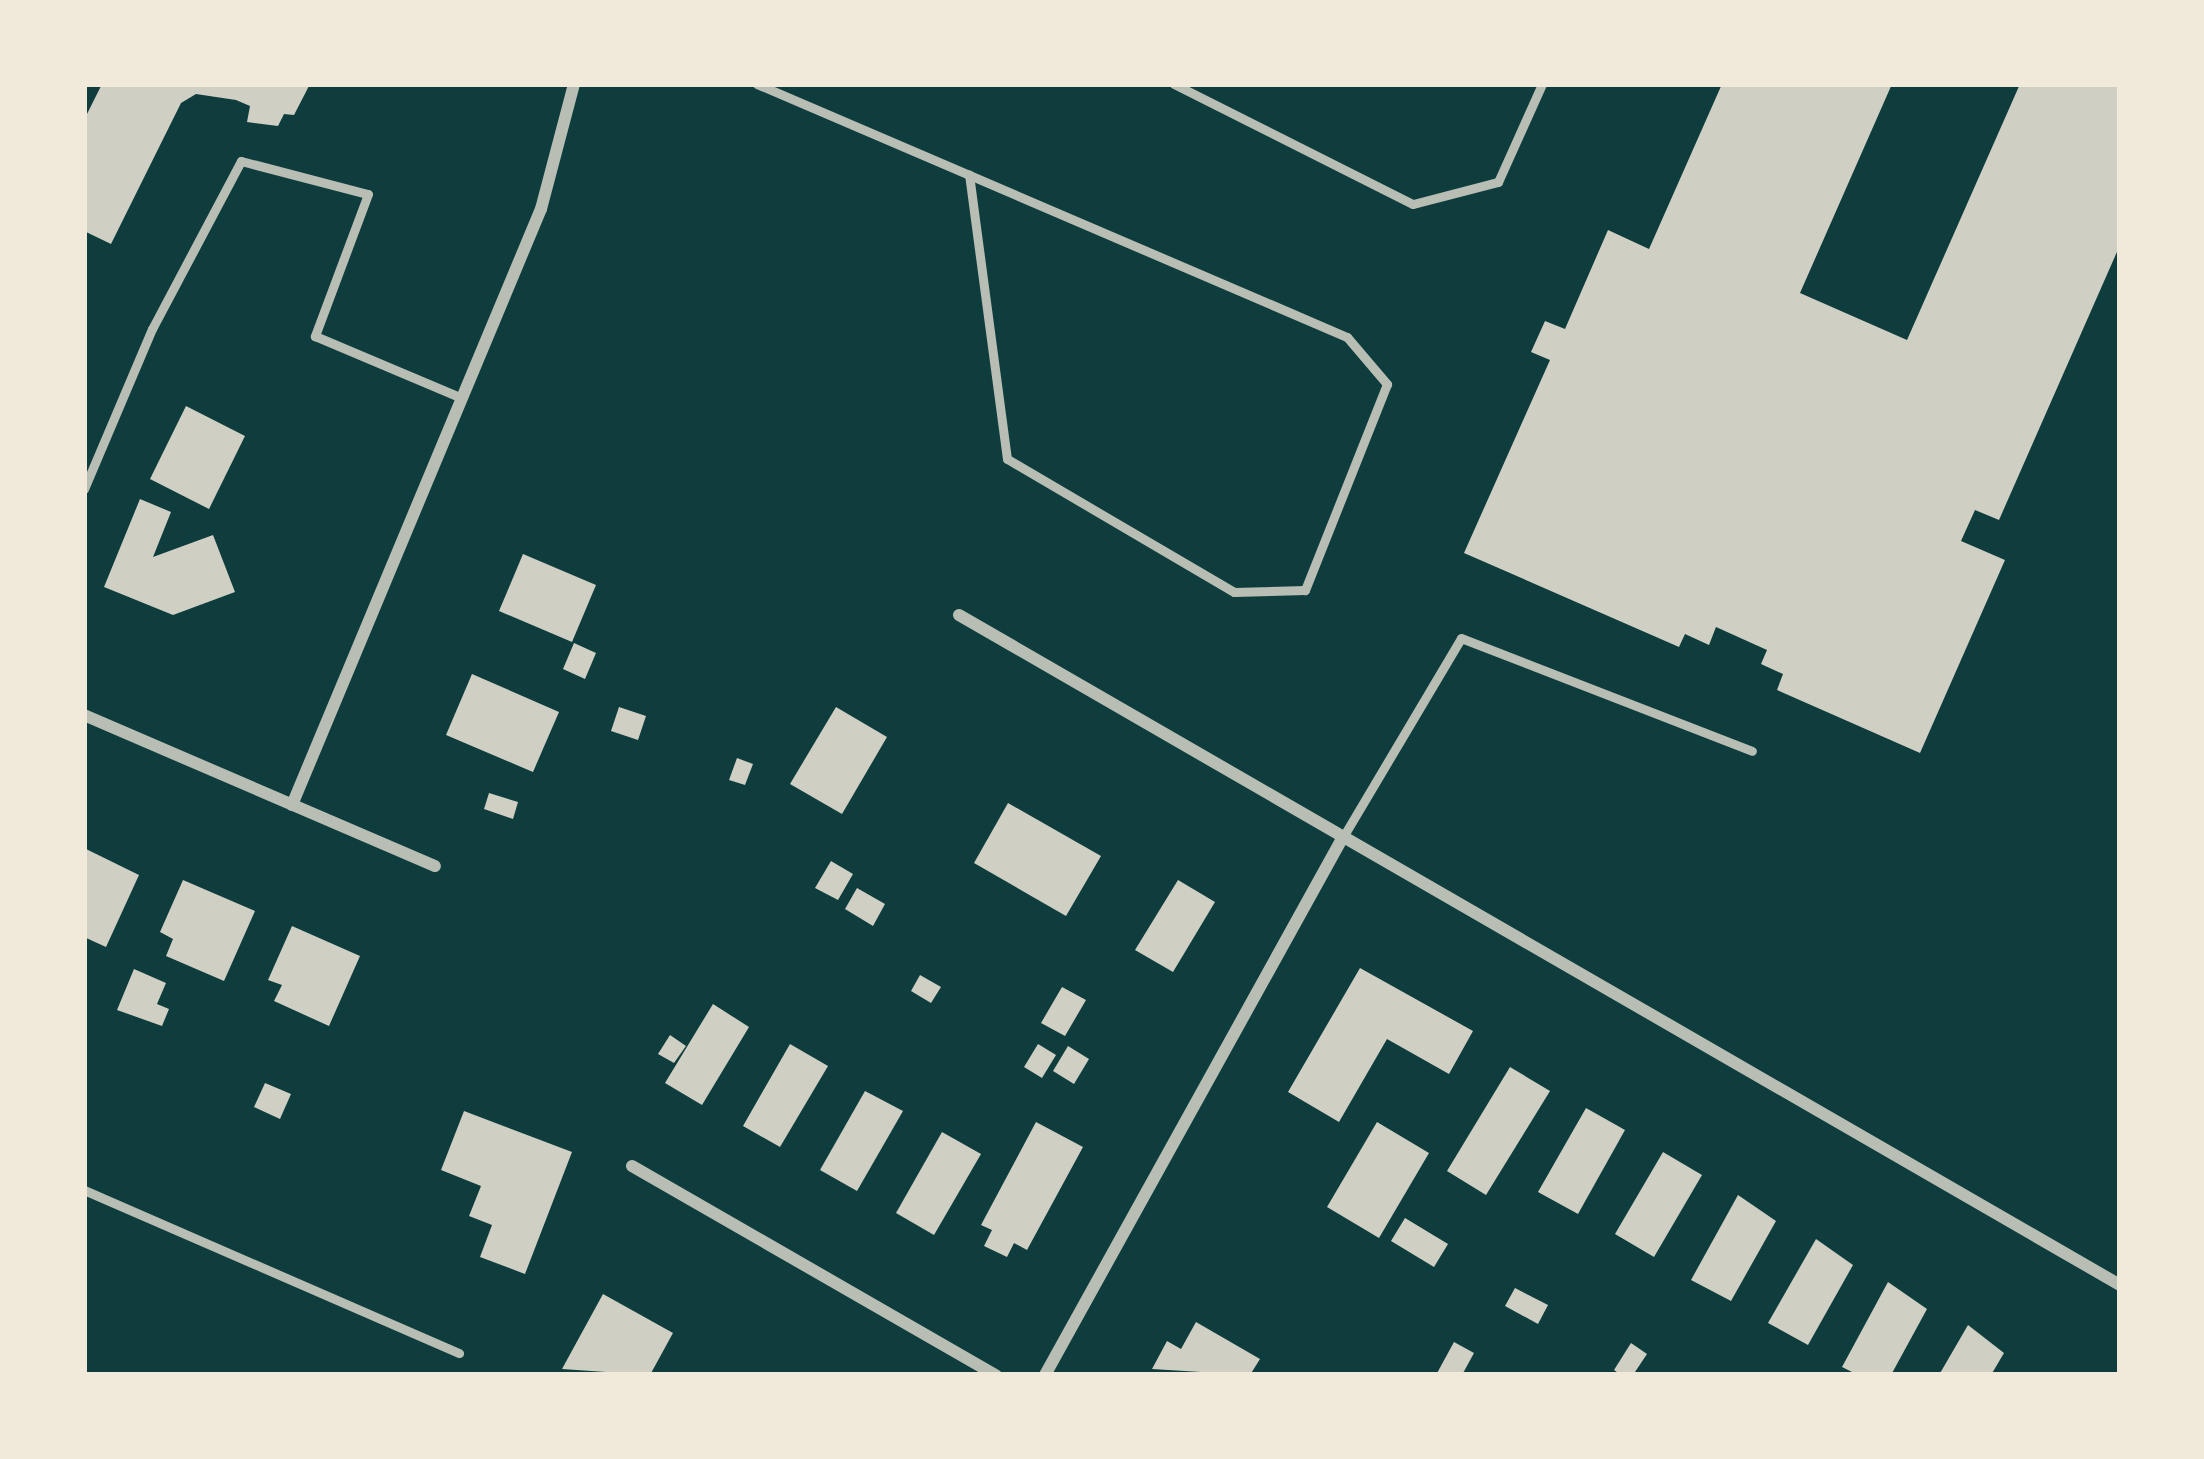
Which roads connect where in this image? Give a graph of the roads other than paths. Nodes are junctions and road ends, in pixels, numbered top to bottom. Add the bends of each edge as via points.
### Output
1 (574, 84) edge
2 (757, 84) edge
3 (1174, 84) edge
4 (1542, 84) edge
5 (969, 175) junction
6 (462, 398) junction
7 (84, 489) edge
8 (959, 615) dead end
9 (84, 715) edge
10 (1752, 751) dead end
11 (292, 805) junction
12 (1343, 836) junction
13 (435, 866) dead end
14 (632, 1166) dead end
15 (84, 1190) edge
16 (2120, 1285) edge
17 (459, 1353) dead end
18 (995, 1375) edge
19 (1045, 1375) edge

1 - 6 street via 541,209
2 - 5 lane
3 - 4 lane via 1413,204 1498,182
5 - 5 lane via 1347,337 1387,384 1305,590 1234,592 1006,459
6 - 7 lane via 315,337 368,194 241,161 152,329
6 - 11 street
8 - 12 street
9 - 11 street
10 - 12 lane via 1461,638
11 - 13 street
12 - 16 street
12 - 19 street
14 - 18 street
15 - 17 lane

